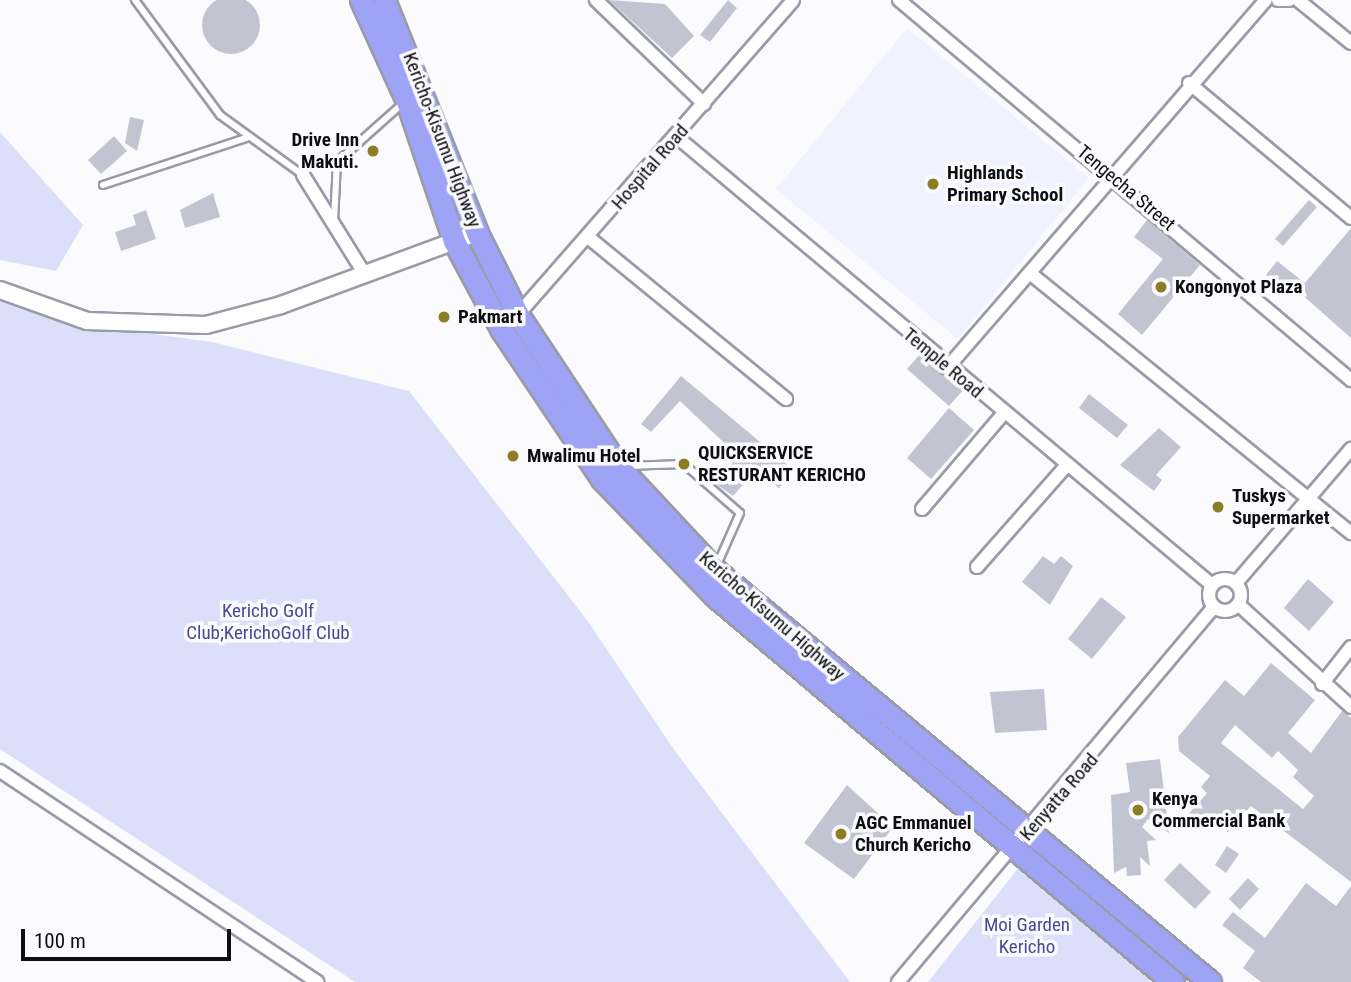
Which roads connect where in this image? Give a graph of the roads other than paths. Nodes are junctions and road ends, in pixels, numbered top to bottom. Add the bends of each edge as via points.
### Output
1 (135, 0) edge
2 (361, 0) edge
3 (384, 0) edge
4 (596, 0) edge
5 (793, 0) edge
6 (899, 0) edge
7 (1266, 0) edge
8 (1278, 0) edge
9 (1289, 0) edge
10 (1298, 0) edge
11 (1351, 43) edge
12 (1189, 83) junction
13 (407, 101) junction
14 (704, 104) junction
15 (677, 137) junction
16 (247, 138) junction
17 (303, 174) joint
18 (1111, 176) junction
19 (103, 185) dead end
20 (1351, 218) edge
21 (334, 225) junction
22 (477, 233) junction
23 (588, 237) junction
24 (454, 241) junction
25 (363, 273) junction
26 (1031, 274) junction
27 (0, 290) edge
28 (510, 323) junction
29 (947, 368) junction
30 (1351, 380) edge
31 (786, 399) dead end
32 (1003, 414) junction
33 (1351, 449) edge
34 (618, 466) junction
35 (1066, 466) junction
36 (1311, 500) junction
37 (922, 509) dead end
38 (1351, 533) edge
39 (977, 567) dead end
40 (715, 570) junction
41 (1236, 583) junction
42 (1212, 585) junction
43 (1238, 604) junction
44 (1214, 607) junction
45 (1351, 647) edge
46 (1322, 684) junction
47 (1351, 707) edge
48 (0, 771) edge
49 (1030, 831) junction
50 (1014, 849) junction
51 (317, 982) edge
52 (898, 982) edge
53 (1173, 982) edge
54 (1210, 982) edge

1 - 16 lane via 220,116
2 - 13 highway, Kericho-Kisumu Highway
3 - 22 highway, Kericho-Kisumu Highway
4 - 14 street
5 - 14 street, Hospital Road
6 - 18 street, Tengecha Street
7 - 12 street
8 - 9 street
10 - 11 street
12 - 18 street
12 - 20 street
13 - 21 lane via 337,162
13 - 24 highway, Kericho-Kisumu Highway
14 - 15 street, Hospital Road
15 - 23 street, Hospital Road
15 - 29 street, Temple Road
16 - 17 lane via 292,162
16 - 19 lane
17 - 21 street
18 - 26 street
18 - 30 street, Tengecha Street
21 - 25 street
22 - 24 street
22 - 28 highway, Kericho-Kisumu Highway
23 - 28 street, Hospital Road
23 - 31 street
24 - 25 street
24 - 28 highway, Kericho-Kisumu Highway
25 - 27 street via 243,318 162,328 87,321
26 - 29 street
26 - 36 street
28 - 34 highway, Kericho-Kisumu Highway
28 - 50 highway, Kericho-Kisumu Highway via 602,479 648,534
29 - 32 street, Temple Road
32 - 35 street, Temple Road
32 - 37 street
33 - 36 street
34 - 40 highway, Kericho-Kisumu Highway
34 - 40 lane via 684,464 740,513
35 - 39 street
35 - 42 street, Temple Road
36 - 38 street
36 - 41 street
40 - 49 highway, Kericho-Kisumu Highway
41 - 42 street via 1221,579
41 - 43 street
42 - 44 street
43 - 44 street via 1228,611
43 - 46 street
44 - 49 street, Kenyatta Road
45 - 46 street
46 - 47 street
48 - 51 street
49 - 50 street, Kenyatta Road
49 - 54 highway, Kericho-Kisumu Highway
50 - 52 street, Kenyatta Road
50 - 53 highway, Kericho-Kisumu Highway

